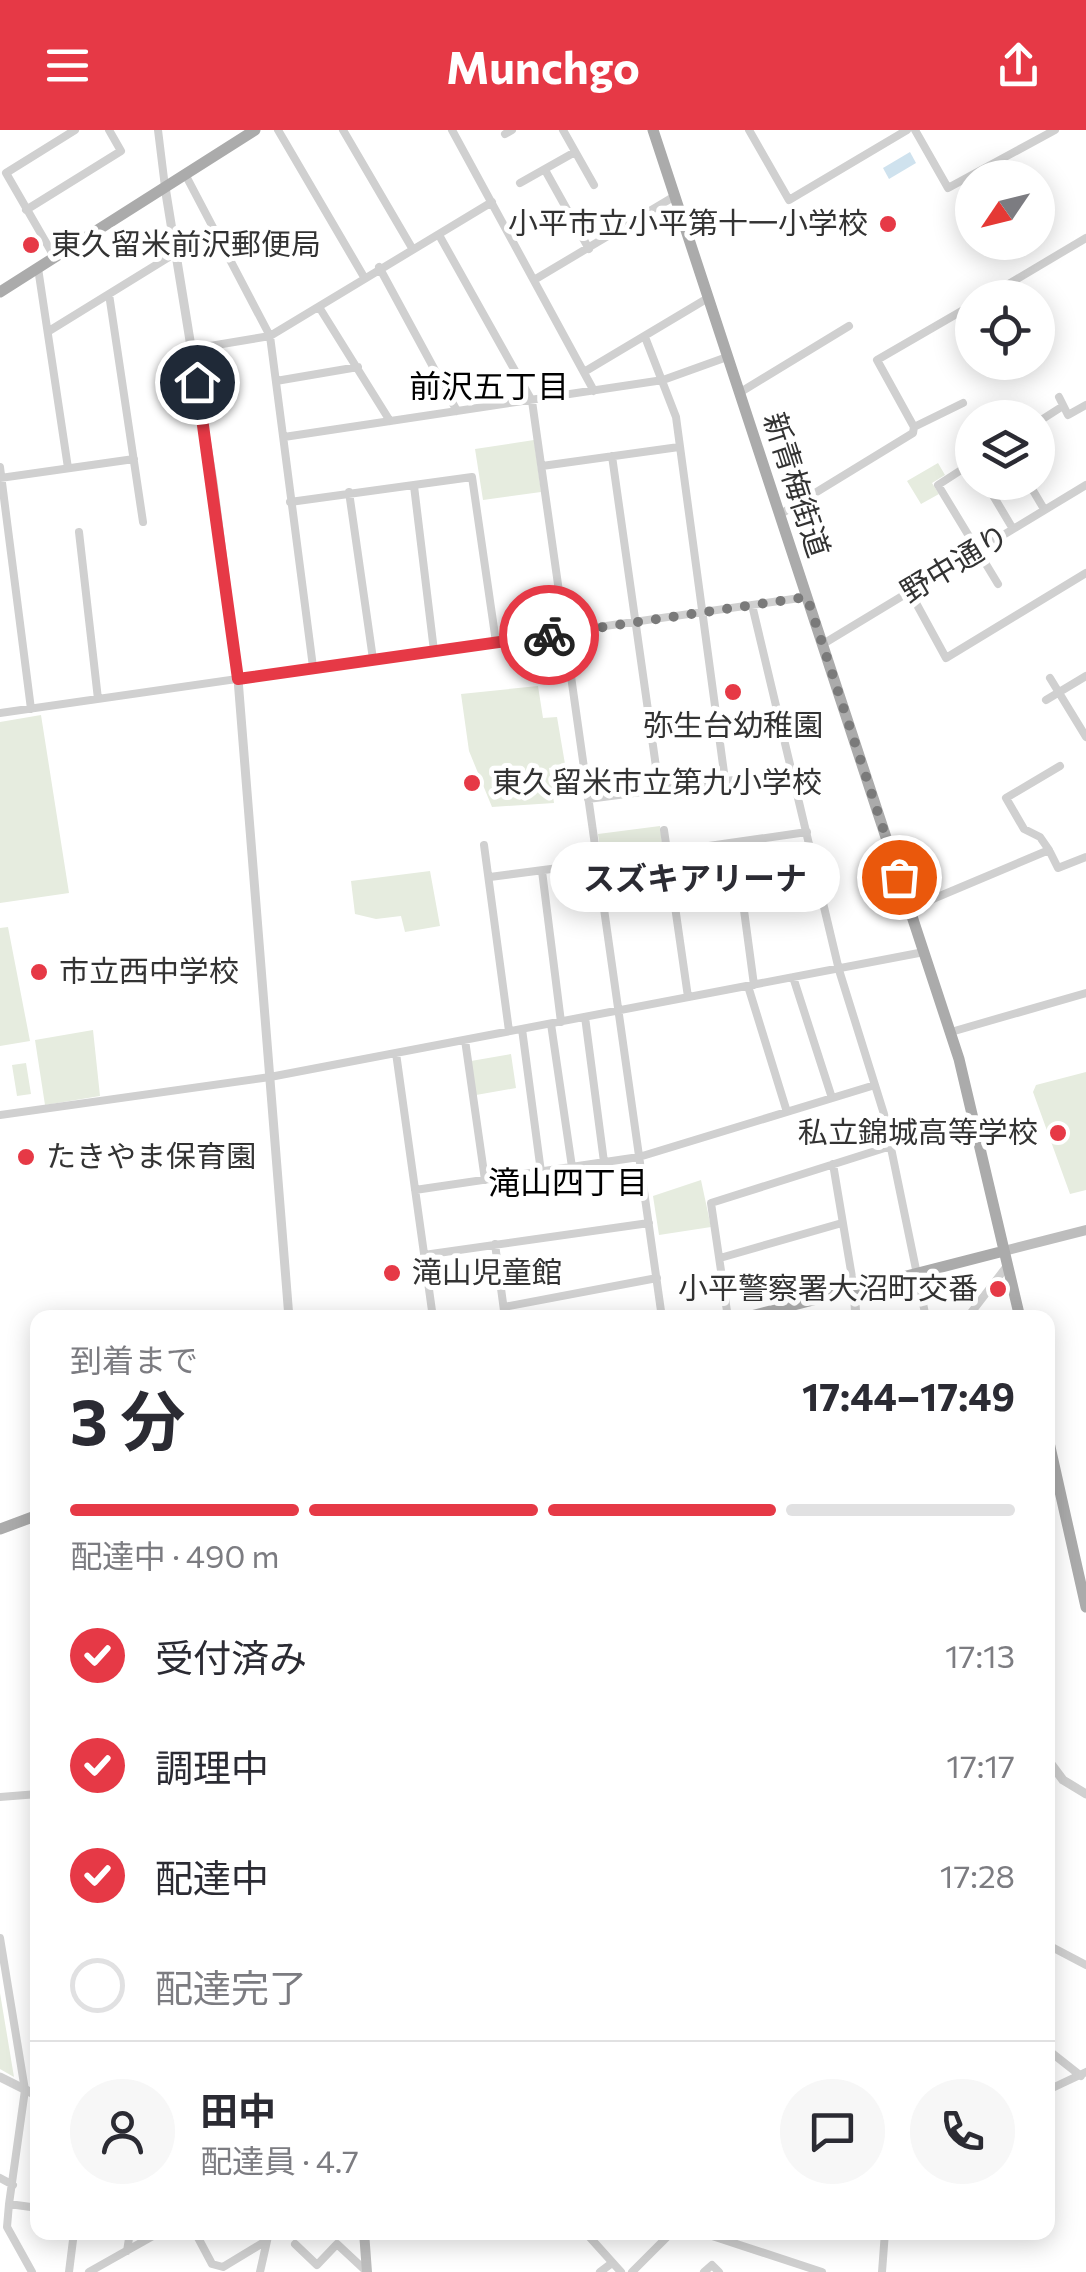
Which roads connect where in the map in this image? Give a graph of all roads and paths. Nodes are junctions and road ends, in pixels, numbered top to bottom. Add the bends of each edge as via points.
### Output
1 (75, 130) edge
2 (109, 130) edge
3 (158, 130) edge
4 (255, 130) edge
5 (278, 130) edge
6 (343, 130) edge
7 (452, 130) edge
8 (562, 130) edge
9 (654, 130) edge
10 (749, 130) edge
11 (911, 130) edge
12 (1055, 130) edge
13 (576, 152) junction
14 (544, 170) junction
15 (185, 174) junction
16 (520, 183) dead end
17 (594, 184) dead end
18 (12, 185) junction
19 (165, 187) junction
20 (0, 192) edge
21 (674, 196) junction
22 (492, 202) junction
23 (26, 210) junction
24 (439, 235) junction
25 (1086, 238) edge
26 (412, 248) junction
27 (589, 249) junction
28 (176, 252) junction
29 (55, 258) junction
30 (378, 267) junction
31 (38, 268) junction
32 (364, 276) junction
33 (534, 280) junction
34 (1015, 280) edge
35 (0, 292) edge
36 (109, 294) junction
37 (708, 298) junction
38 (319, 307) junction
39 (955, 315) edge
40 (849, 326) dead end
41 (49, 332) junction
42 (270, 336) junction
43 (645, 337) junction
44 (192, 350) junction
45 (727, 357) junction
46 (358, 366) junction
47 (584, 372) junction
48 (276, 380) junction
49 (663, 380) junction
50 (594, 390) junction
51 (740, 393) junction
52 (1058, 396) dead end
53 (532, 401) junction
54 (1086, 404) edge
55 (1064, 406) junction
56 (955, 408) edge
57 (457, 411) junction
58 (1055, 412) edge
59 (390, 421) junction
60 (914, 428) junction
61 (284, 437) junction
62 (679, 447) junction
63 (612, 456) junction
64 (134, 458) junction
65 (542, 466) junction
66 (68, 468) junction
67 (0, 474) edge
68 (955, 474) edge
69 (1086, 484) edge
70 (414, 486) junction
71 (349, 492) junction
72 (996, 500) edge
73 (1039, 500) edge
74 (290, 502) junction
75 (1044, 509) junction
76 (779, 515) junction
77 (143, 522) dead end
78 (1013, 528) junction
79 (79, 532) dead end
80 (5, 543) edge
81 (978, 550) junction
82 (1086, 574) edge
83 (998, 584) dead end
84 (910, 592) junction
85 (807, 597) junction
86 (752, 606) junction
87 (702, 613) junction
88 (635, 622) junction
89 (562, 633) junction
90 (496, 642) junction
91 (823, 644) junction
92 (434, 651) junction
93 (373, 659) junction
94 (313, 667) junction
95 (1086, 676) edge
96 (1050, 678) dead end
97 (238, 679) junction
98 (1058, 693) junction
99 (98, 699) junction
100 (1046, 700) dead end
101 (31, 709) junction
102 (0, 713) edge
103 (1086, 737) edge
104 (1060, 766) dead end
105 (794, 772) junction
106 (725, 780) junction
107 (659, 788) junction
108 (588, 799) junction
109 (664, 830) dead end
110 (808, 832) junction
111 (734, 843) junction
112 (484, 845) dead end
113 (1049, 850) junction
114 (667, 852) junction
115 (1086, 857) edge
116 (597, 863) junction
117 (542, 872) junction
118 (490, 877) junction
119 (910, 908) junction
120 (924, 952) junction
121 (839, 970) junction
122 (793, 977) junction
123 (751, 986) junction
124 (1086, 994) edge
125 (688, 998) junction
126 (618, 1010) junction
127 (585, 1017) junction
128 (561, 1022) junction
129 (550, 1024) junction
130 (522, 1029) junction
131 (510, 1031) junction
132 (950, 1032) junction
133 (465, 1040) junction
134 (396, 1053) junction
135 (270, 1077) junction
136 (874, 1085) junction
137 (832, 1098) junction
138 (787, 1112) junction
139 (0, 1115) edge
140 (891, 1146) junction
141 (638, 1156) junction
142 (604, 1162) junction
143 (833, 1164) junction
144 (572, 1167) junction
145 (541, 1172) junction
146 (486, 1180) junction
147 (415, 1190) junction
148 (649, 1222) junction
149 (842, 1223) junction
150 (1086, 1230) edge
151 (495, 1244) junction
152 (1004, 1252) junction
153 (424, 1255) junction
154 (720, 1258) junction
155 (1008, 1266) junction
156 (919, 1273) junction
157 (657, 1278) junction
158 (854, 1289) junction
159 (288, 1310) edge
160 (432, 1310) edge
161 (505, 1310) edge
162 (514, 1310) edge
163 (661, 1310) edge
164 (727, 1310) edge
165 (797, 1310) edge
166 (855, 1310) edge
167 (925, 1310) edge
168 (973, 1310) edge
169 (1018, 1310) edge
170 (1055, 1483) edge
171 (30, 1518) edge
172 (0, 1529) edge
173 (1086, 1607) edge
174 (1055, 1769) edge
175 (1086, 1794) edge
176 (30, 1795) edge
177 (0, 1797) edge
178 (0, 1938) edge
179 (1055, 1949) edge
180 (1086, 1965) edge
181 (1055, 2055) edge
182 (1084, 2074) edge
183 (0, 2077) edge
184 (1055, 2087) edge
185 (25, 2090) junction
186 (30, 2092) edge
187 (0, 2178) edge
188 (13, 2186) junction
189 (10, 2204) junction
190 (30, 2207) edge
191 (73, 2240) edge
192 (128, 2240) edge
193 (146, 2240) edge
194 (199, 2240) edge
195 (264, 2240) edge
196 (267, 2240) edge
197 (365, 2240) edge
198 (592, 2240) edge
199 (664, 2240) edge
200 (728, 2240) edge
201 (884, 2240) edge
202 (295, 2244) dead end
203 (126, 2251) junction
204 (212, 2264) junction
205 (612, 2264) junction
206 (32, 2272) edge
207 (68, 2272) edge
208 (89, 2272) edge
209 (200, 2272) edge
210 (260, 2272) edge
211 (367, 2272) edge
212 (600, 2272) edge
213 (620, 2272) edge
214 (632, 2272) edge
215 (704, 2272) edge
216 (719, 2272) edge
217 (822, 2272) edge
218 (882, 2272) edge

1 - 18 street via 6,173
2 - 23 street via 122,151
3 - 19 street
4 - 15 main road
5 - 32 street
6 - 26 street
7 - 22 street
8 - 13 street
9 - 21 main road, 新青梅街道
10 - 11 street via 790,200
11 - 12 street via 948,188
13 - 14 street
13 - 17 street
14 - 16 street
14 - 27 street
15 - 19 main road
15 - 42 street
18 - 20 street
18 - 23 street
19 - 28 street
19 - 29 main road
21 - 27 street
21 - 37 main road, 新青梅街道
22 - 24 street
22 - 33 street
23 - 29 street
24 - 26 street
24 - 53 street
25 - 34 street
26 - 30 street
27 - 33 street
28 - 36 street
28 - 44 street
29 - 31 main road
30 - 32 street
30 - 57 street
31 - 35 main road
31 - 41 street
32 - 38 street
33 - 47 street
36 - 41 street
36 - 64 street
37 - 43 street
37 - 45 main road, 新青梅街道
38 - 42 street
38 - 46 street
39 - 60 street via 878,360
40 - 51 street
41 - 66 street
42 - 44 street
42 - 48 street
43 - 47 street
43 - 49 street
44 - 97 street
45 - 49 street
45 - 51 main road, 新青梅街道
46 - 48 street
46 - 59 street
47 - 50 street
48 - 61 street
49 - 50 street
49 - 62 street
50 - 53 street
51 - 76 main road, 新青梅街道
52 - 55 street
53 - 57 street
53 - 65 street
54 - 55 street via 1068,415
55 - 58 street
56 - 60 street
57 - 59 street
59 - 61 street
60 - 76 street
61 - 74 street
62 - 63 street
62 - 87 street
63 - 65 street
63 - 88 street
64 - 66 street
64 - 77 street
65 - 89 street
66 - 67 street
67 - 80 street
68 - 81 street via 938,485
69 - 75 street, 野中通り
70 - 71 street
70 - 90 street via 472,476
70 - 92 street
71 - 74 street
71 - 93 street
72 - 78 street
73 - 75 street
74 - 94 street
75 - 78 street, 野中通り
76 - 85 main road, 新青梅街道
78 - 81 street, 野中通り
79 - 99 street
80 - 101 street
81 - 83 street
81 - 84 street, 野中通り
82 - 84 street via 946,658
84 - 91 street, 野中通り
85 - 86 street
85 - 91 main road, 新青梅街道
86 - 87 street
86 - 105 street
87 - 88 street
87 - 106 street
88 - 89 street
88 - 107 street
89 - 90 street
89 - 108 street
90 - 92 street
91 - 119 main road, 新青梅街道
92 - 93 street
93 - 94 street
94 - 97 street
95 - 98 street
96 - 98 street
97 - 99 street
97 - 135 street
98 - 100 street
98 - 103 street
99 - 101 street
101 - 102 street
104 - 113 street via 1006,798 1024,829
105 - 106 street
105 - 110 street
106 - 107 street
107 - 108 street
108 - 116 street
109 - 114 street
110 - 111 street
110 - 121 street
111 - 114 street
111 - 123 street
112 - 118 street
113 - 115 street via 1058,868
113 - 119 street
114 - 125 street
116 - 117 street
116 - 126 street
117 - 118 street
117 - 128 street
118 - 131 street
119 - 120 main road, 新青梅街道
120 - 121 street
120 - 132 main road, 新青梅街道
121 - 122 street
121 - 136 street
122 - 123 street
122 - 137 street
123 - 125 street
123 - 138 street
124 - 132 street
125 - 126 street
126 - 127 street
126 - 141 street
127 - 128 street
127 - 142 street
128 - 129 street
129 - 130 street
129 - 144 street
130 - 131 street
130 - 145 street
131 - 133 street
132 - 152 main road, 新青梅街道
133 - 134 street
133 - 146 street
134 - 135 street
134 - 147 street
135 - 139 street
135 - 159 street
136 - 137 street
136 - 140 street
137 - 138 street
138 - 141 street
140 - 143 street
140 - 156 street
141 - 142 street
141 - 148 street
142 - 144 street
143 - 149 street
143 - 154 street via 710,1204
144 - 145 street
145 - 146 street
146 - 147 street
147 - 153 street
148 - 151 street
148 - 157 street
149 - 154 street
149 - 158 street
150 - 152 main road
151 - 153 street
151 - 161 street
152 - 155 main road, 新青梅街道
152 - 156 main road
153 - 160 street
154 - 164 street
155 - 168 street
155 - 169 main road, 新青梅街道
156 - 158 main road
156 - 167 street
157 - 162 street
157 - 163 street
158 - 165 main road
158 - 166 street
170 - 173 main road
171 - 172 main road
174 - 175 street
176 - 177 street
178 - 185 street
179 - 180 street
181 - 182 street
182 - 184 street
183 - 185 street
185 - 186 street
185 - 188 street
187 - 188 street
188 - 189 street
189 - 190 street
189 - 206 street via 8,2226
191 - 207 street
192 - 203 street
193 - 203 street
194 - 204 street
195 - 204 street via 223,2267
196 - 210 street
197 - 211 main road
198 - 205 street
199 - 214 street
200 - 217 street
201 - 218 street
202 - 211 street via 317,2265 338,2244
203 - 208 street
204 - 209 street
205 - 212 street
205 - 213 street
215 - 216 street via 712,2265

